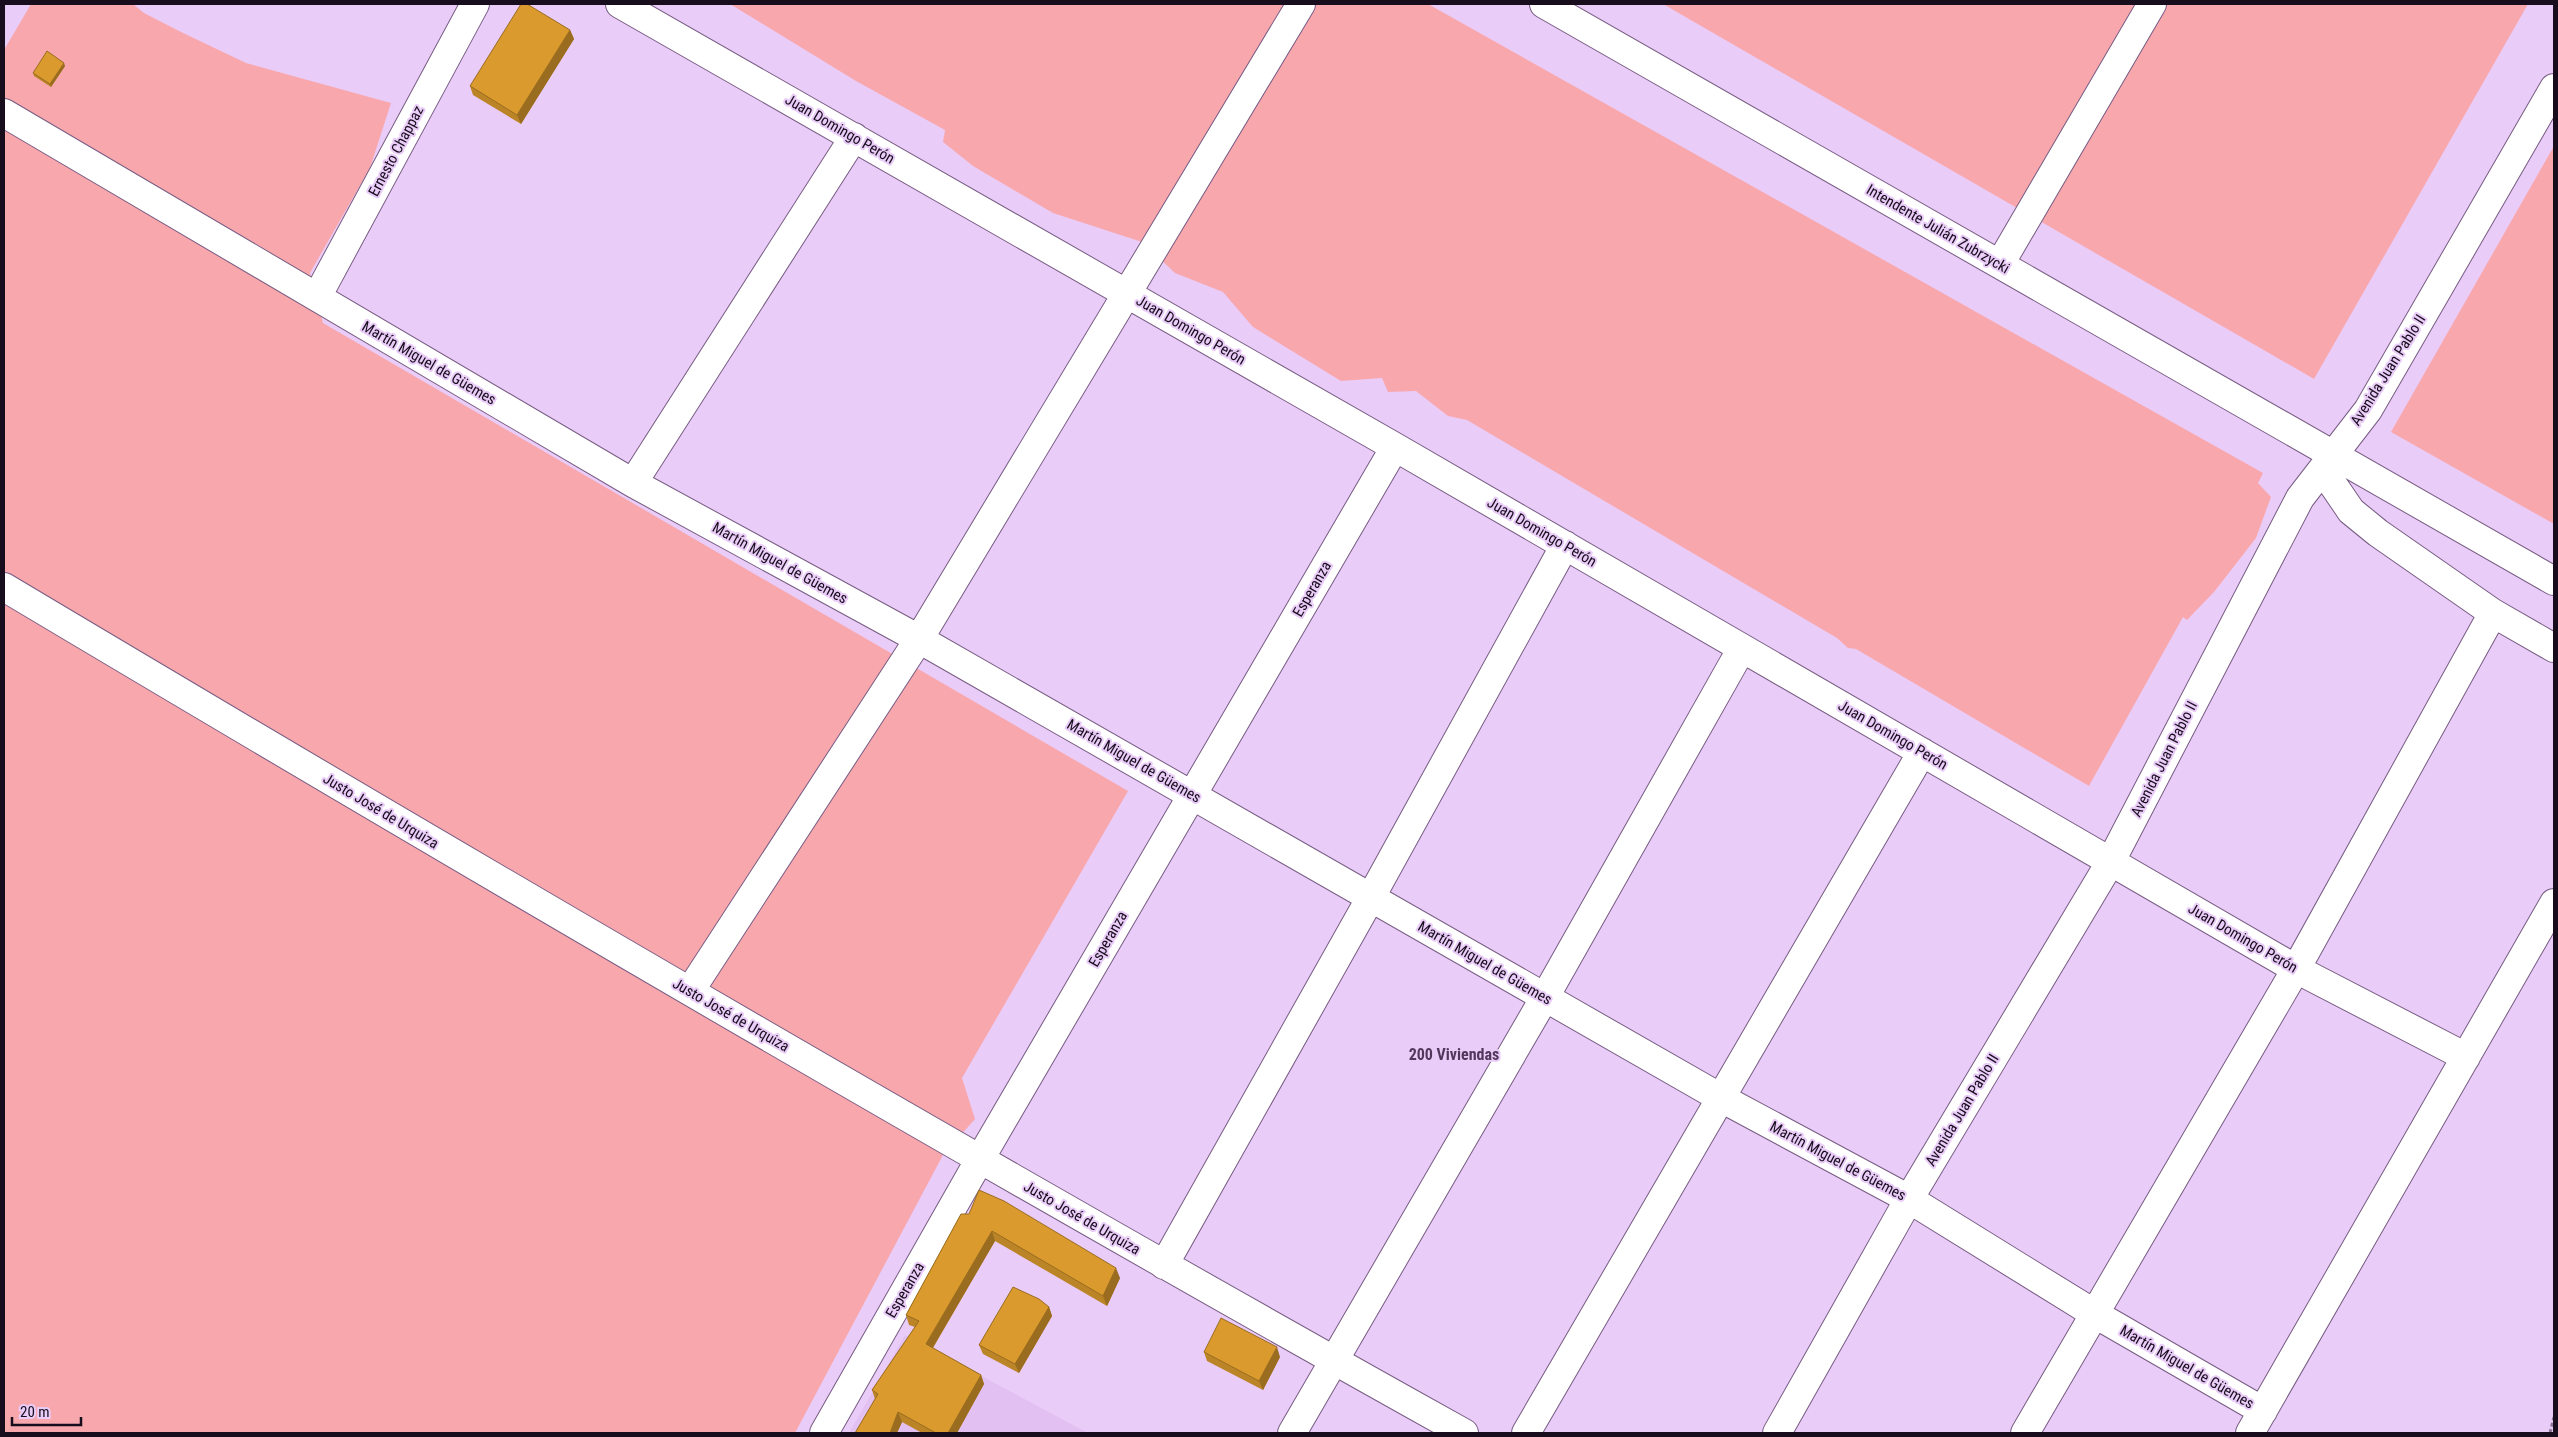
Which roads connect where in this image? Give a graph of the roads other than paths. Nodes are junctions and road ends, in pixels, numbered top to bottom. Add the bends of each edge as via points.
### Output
1 (475, 4) edge
2 (620, 4) edge
3 (1301, 4) edge
4 (1544, 4) edge
5 (2152, 4) edge
6 (2554, 88) edge
7 (4, 113) edge
8 (854, 137) junction
9 (2000, 264) junction
10 (1128, 294) junction
11 (317, 297) junction
12 (1395, 447) junction
13 (2328, 462) junction
14 (633, 483) junction
15 (1565, 545) junction
16 (2554, 581) edge
17 (4, 588) edge
18 (2493, 613) junction
19 (919, 639) junction
20 (1742, 648) junction
21 (2554, 648) edge
22 (1922, 752) junction
23 (1192, 794) junction
24 (2111, 861) junction
25 (1371, 897) junction
26 (2554, 903) edge
27 (2296, 969) junction
28 (690, 991) junction
29 (1544, 997) junction
30 (2466, 1057) junction
31 (1720, 1098) junction
32 (980, 1158) junction
33 (1909, 1199) junction
34 (1164, 1266) junction
35 (2095, 1314) junction
36 (1335, 1362) junction
37 (2256, 1422) edge
38 (824, 1433) edge
39 (1292, 1433) edge
40 (1464, 1433) edge
41 (1526, 1433) edge
42 (1777, 1433) edge
43 (2025, 1433) edge

1 - 11 street, Ernesto Chappaz
2 - 8 street, Juan Domingo Perón
3 - 10 street
4 - 9 street, Intendente Julián Zubrzycki
5 - 9 street
6 - 13 street, Avenida Juan Pablo II via 2368,410
7 - 11 street, Martín Miguel de Güemes
8 - 10 street, Juan Domingo Perón
8 - 14 street
9 - 13 street, Intendente Julián Zubrzycki
10 - 12 street, Juan Domingo Perón
10 - 19 street
11 - 14 street, Martín Miguel de Güemes
12 - 15 street, Juan Domingo Perón
12 - 23 street, Esperanza
13 - 16 street, Intendente Julián Zubrzycki
13 - 18 street via 2351,511
13 - 24 street, Avenida Juan Pablo II via 2300,498
14 - 19 street, Martín Miguel de Güemes
15 - 20 street, Juan Domingo Perón
15 - 25 street
17 - 28 street, Justo José de Urquiza
18 - 21 street
18 - 27 street
19 - 23 street, Martín Miguel de Güemes
19 - 28 street
20 - 22 street, Juan Domingo Perón
20 - 29 street
22 - 24 street, Juan Domingo Perón
22 - 31 street
23 - 25 street, Martín Miguel de Güemes
23 - 32 street, Esperanza
24 - 27 street, Juan Domingo Perón
24 - 33 street, Avenida Juan Pablo II
25 - 29 street, Martín Miguel de Güemes
25 - 34 street
26 - 30 street
27 - 30 street, Juan Domingo Perón
27 - 35 street
28 - 32 street, Justo José de Urquiza
29 - 31 street, Martín Miguel de Güemes
29 - 36 street
30 - 37 street
31 - 33 street, Martín Miguel de Güemes
31 - 41 street
32 - 34 street, Justo José de Urquiza
32 - 38 street, Esperanza
33 - 35 street, Martín Miguel de Güemes
33 - 42 street, Avenida Juan Pablo II
34 - 36 street, Justo José de Urquiza
35 - 37 street, Martín Miguel de Güemes
35 - 43 street
36 - 39 street
36 - 40 street, Justo José de Urquiza

